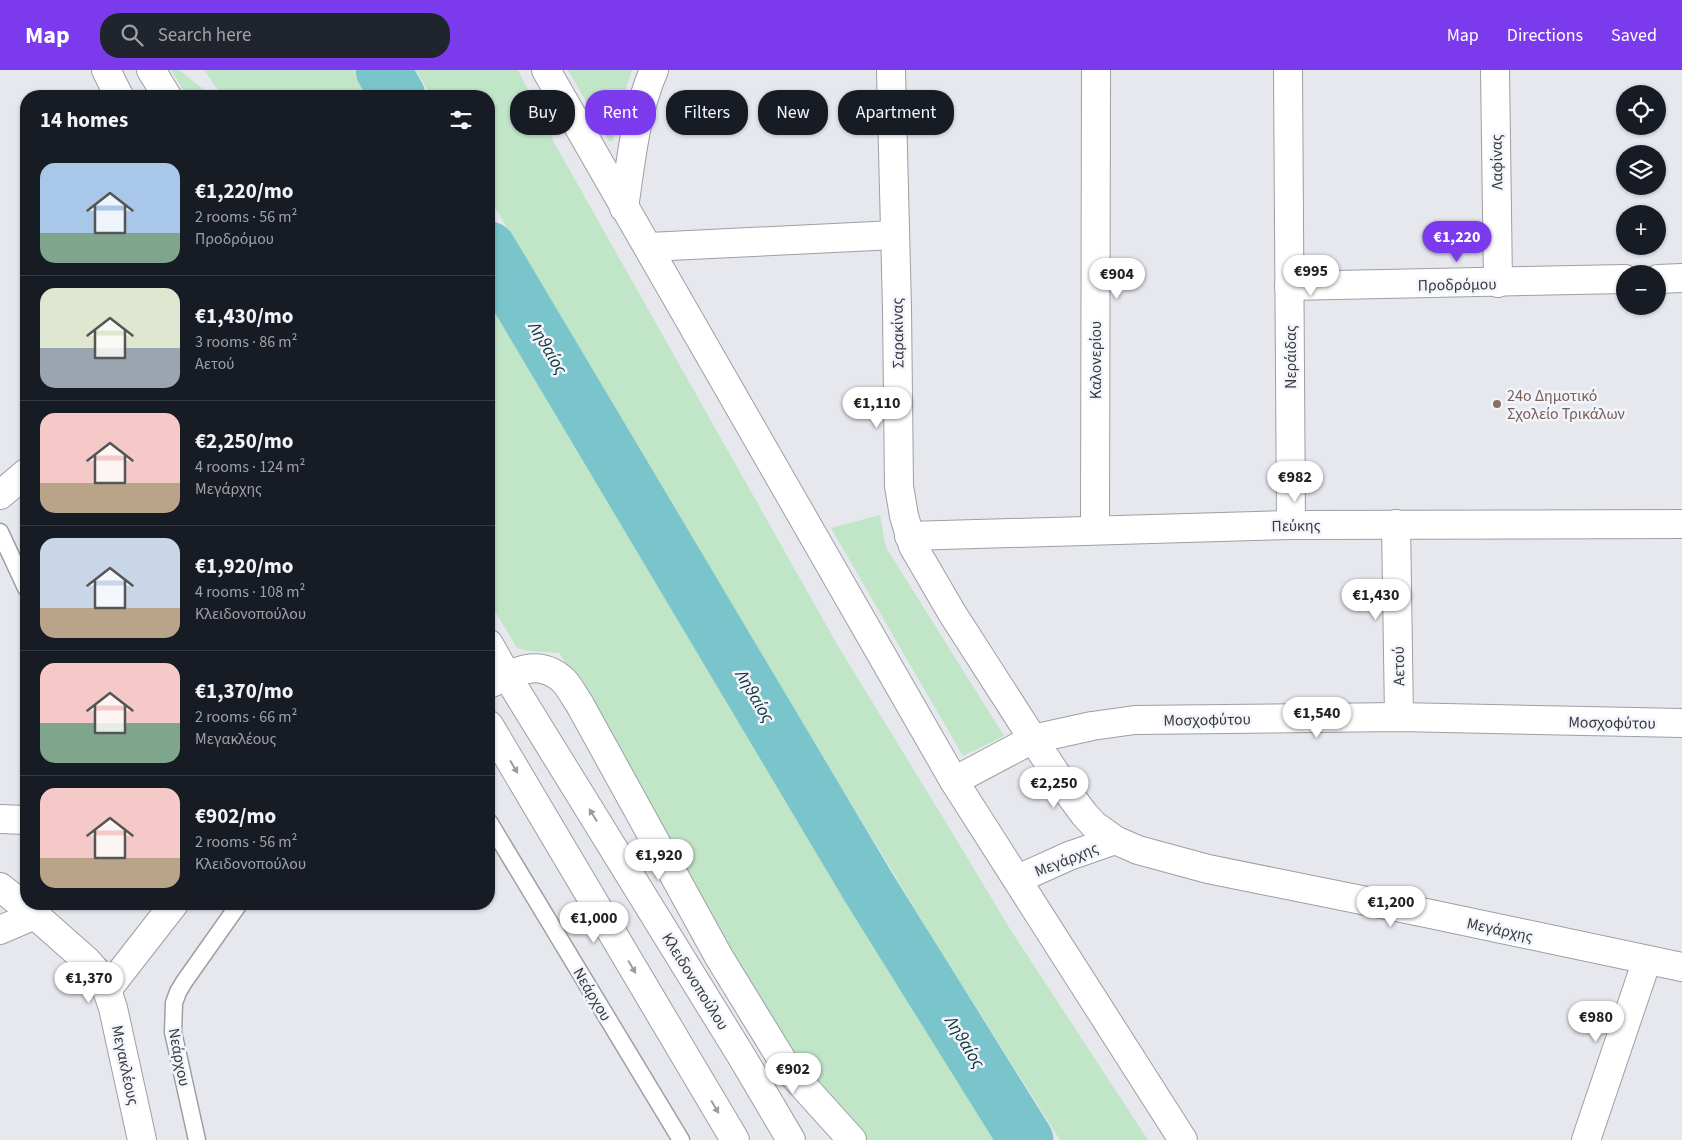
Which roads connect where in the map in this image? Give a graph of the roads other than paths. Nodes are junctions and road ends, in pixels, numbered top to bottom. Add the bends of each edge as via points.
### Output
1 (106, 70) edge
2 (151, 70) edge
3 (546, 70) edge
4 (654, 70) edge
5 (891, 70) edge
6 (1096, 70) edge
7 (1288, 70) edge
8 (1495, 70) edge
9 (116, 90) edge
10 (163, 90) edge
11 (624, 208) junction
12 (895, 236) junction
13 (649, 247) junction
14 (1666, 278) edge
15 (1682, 278) edge
16 (1616, 280) edge
17 (1498, 283) junction
18 (1289, 286) junction
19 (20, 478) edge
20 (0, 495) edge
21 (1396, 524) junction
22 (1682, 524) edge
23 (1291, 525) junction
24 (1095, 529) junction
25 (0, 532) edge
26 (909, 536) junction
27 (20, 575) edge
28 (498, 680) edge
29 (1399, 718) junction
30 (1682, 723) edge
31 (495, 735) edge
32 (1033, 739) junction
33 (954, 781) junction
34 (0, 819) edge
35 (20, 820) edge
36 (495, 832) edge
37 (1115, 840) junction
38 (1018, 879) junction
39 (0, 887) edge
40 (20, 903) edge
41 (29, 910) edge
42 (169, 910) edge
43 (235, 910) edge
44 (35, 915) junction
45 (0, 930) edge
46 (1647, 960) junction
47 (1682, 967) edge
48 (107, 990) junction
49 (787, 1068) junction
50 (765, 1096) junction
51 (142, 1140) edge
52 (197, 1140) edge
53 (681, 1140) edge
54 (735, 1140) edge
55 (791, 1140) edge
56 (852, 1140) edge
57 (1183, 1140) edge
58 (1586, 1140) edge

1 - 9 street
2 - 10 street
3 - 11 street
4 - 11 street via 634,134
5 - 12 street, Σαρακίνας
6 - 24 street, Καλονερίου
7 - 18 street, Νεράιδας
8 - 17 street, Λαφίνας
11 - 13 street
12 - 13 street
12 - 26 street, Σαρακίνας via 899,486
13 - 33 street
14 - 15 street
16 - 17 street, Προδρόμου
17 - 18 street, Προδρόμου
18 - 23 street, Νεράιδας
19 - 20 street
21 - 22 street, Πεύκης
21 - 23 street, Πεύκης
21 - 29 street, Αετού
23 - 24 street, Πεύκης
24 - 26 street, Πεύκης
25 - 27 lane
26 - 32 street, Σαρακίνας via 952,613
28 - 49 street via 531,667 546,670 563,680 579,703 719,957
50 -> 28 street, Κλειδονοπούλου
29 - 30 street, Μοσχοφύτου
29 - 32 street, Μοσχοφύτου via 1136,720
31 -> 54 street
32 - 33 street, Μοσχοφύτου
32 - 37 street, Μεγάρχης via 1084,814
33 - 38 street
34 - 35 street
36 - 53 lane, Νεάρχου
37 - 38 street, Μεγάρχης
37 - 46 street, Μεγάρχης via 1138,850 1208,869
38 - 57 street
39 - 40 street, Μεγακλέους
41 - 44 street, Μεγακλέους
42 - 48 street
43 - 52 lane, Νεάρχου via 184,982 174,1003 173,1032
44 - 45 street
44 - 48 street, Μεγακλέους via 88,961
46 - 47 street, Μεγάρχης
46 - 58 street
48 - 51 street, Μεγακλέους
49 - 50 street
49 - 56 street
50 - 55 street, Κλειδονοπούλου

